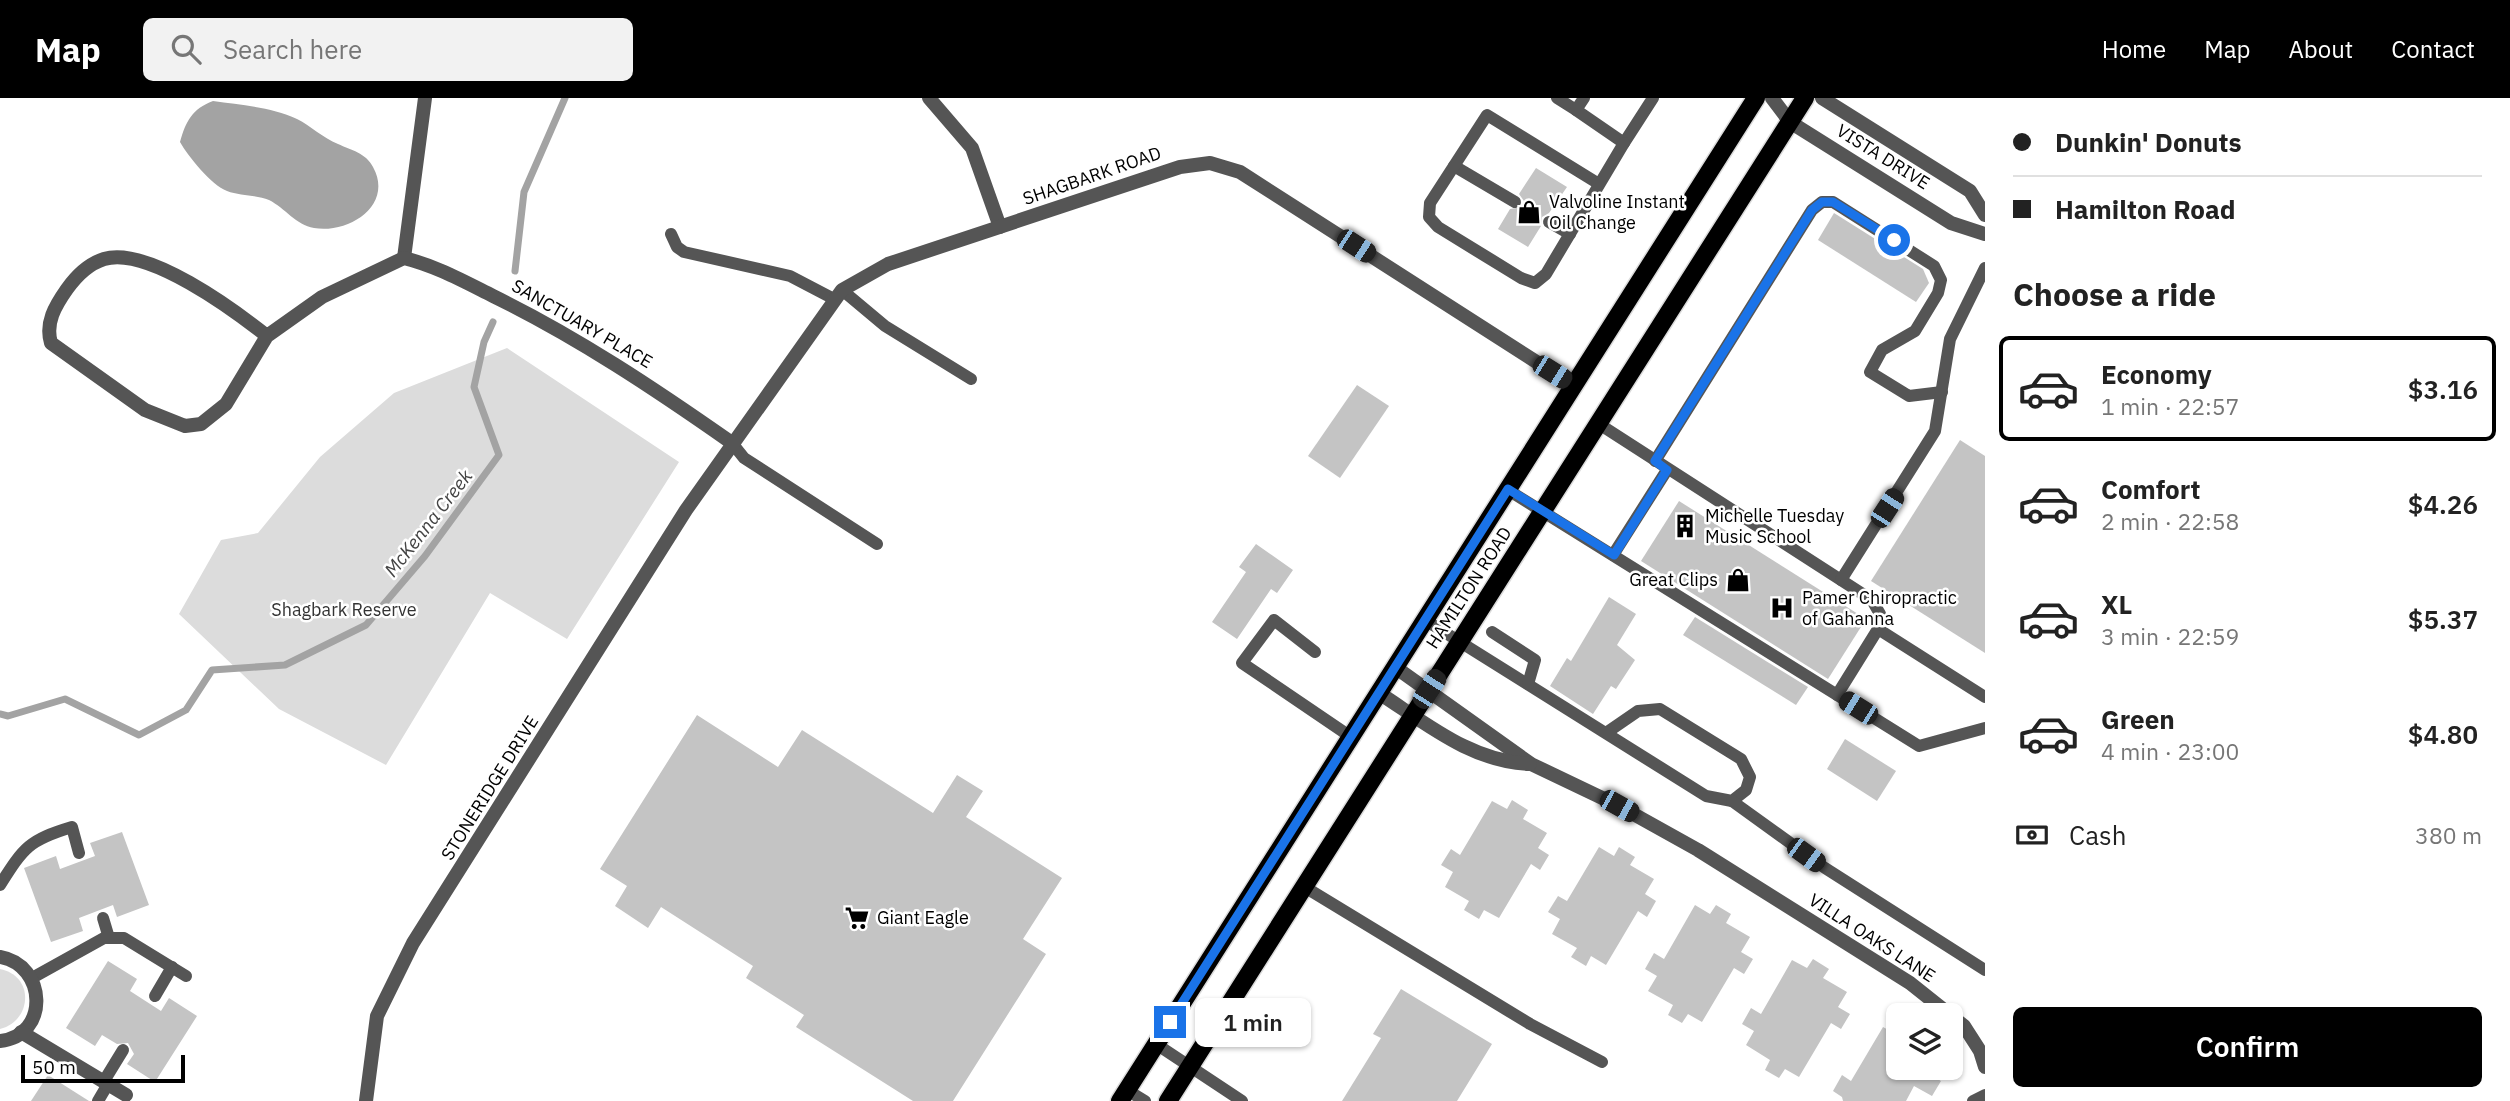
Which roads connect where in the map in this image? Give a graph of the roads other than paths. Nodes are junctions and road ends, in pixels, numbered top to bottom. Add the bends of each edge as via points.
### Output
1 (425, 98) edge
2 (929, 98) edge
3 (1557, 98) edge
4 (1584, 98) edge
5 (1653, 98) edge
6 (1756, 98) edge
7 (1772, 98) edge
8 (1805, 98) edge
9 (1822, 98) edge
10 (1576, 110) junction
11 (1790, 122) junction
12 (1624, 143) junction
13 (1454, 166) junction
14 (1599, 184) junction
15 (1515, 202) dead end
16 (1985, 215) edge
17 (1549, 222) dead end
18 (1000, 227) junction
19 (671, 234) dead end
20 (1570, 234) junction
21 (1985, 234) edge
22 (404, 258) junction
23 (1985, 268) edge
24 (838, 294) junction
25 (267, 336) junction
26 (971, 379) dead end
27 (1574, 386) junction
28 (1942, 393) junction
29 (1598, 424) junction
30 (732, 443) junction
31 (1655, 461) junction
32 (1667, 470) junction
33 (1508, 489) junction
34 (686, 510) joint
35 (1542, 512) junction
36 (877, 544) dead end
37 (1614, 555) junction
38 (1841, 580) junction
39 (1425, 620) junction
40 (1878, 629) junction
41 (1492, 632) dead end
42 (1460, 642) junction
43 (1315, 652) dead end
44 (1395, 667) junction
45 (1528, 684) junction
46 (1429, 689) junction
47 (1379, 693) junction
48 (1837, 695) junction
49 (1985, 697) edge
50 (1413, 715) junction
51 (1985, 729) edge
52 (1606, 733) junction
53 (1352, 737) junction
54 (1531, 764) junction
55 (1732, 801) junction
56 (79, 853) dead end
57 (0, 885) edge
58 (1303, 886) junction
59 (103, 918) dead end
60 (109, 938) junction
61 (0, 957) edge
62 (172, 967) junction
63 (1985, 970) edge
64 (186, 975) dead end
65 (32, 978) junction
66 (155, 996) dead end
67 (21, 1032) junction
68 (0, 1041) edge
69 (1156, 1044) junction
70 (123, 1050) dead end
71 (1602, 1062) dead end
72 (1189, 1067) junction
73 (1985, 1068) edge
74 (106, 1083) junction
75 (126, 1095) dead end
76 (1124, 1095) edge
77 (1985, 1095) edge
78 (98, 1101) edge
79 (366, 1101) edge
80 (1145, 1101) edge
81 (1168, 1101) edge
82 (1242, 1101) edge
83 (1973, 1101) edge

1 - 22 street
2 - 18 street via 972,148
3 - 10 lane
4 - 10 lane
5 - 12 lane
6 - 27 main road, HAMILTON ROAD
7 - 11 street, VISTA DRIVE
8 - 11 main road, HAMILTON ROAD
9 - 16 street, VISTA DRIVE via 1970,191
10 - 12 lane
11 - 21 street, VISTA DRIVE via 1951,223
11 - 29 main road, HAMILTON ROAD
12 - 14 lane
13 - 14 lane via 1487,115
13 - 15 lane
13 - 20 lane via 1430,203 1429,217 1521,278 1535,283 1546,274
14 - 20 lane
17 - 20 lane
18 - 24 street, SHAGBARK ROAD via 888,264
18 - 27 street, SHAGBARK ROAD via 1180,167 1210,163 1240,172
19 - 24 lane via 684,252 790,276
22 - 25 street via 322,297
22 - 30 street, SANCTUARY PLACE via 431,265 529,313 635,375
23 - 28 lane via 1950,339
24 - 26 lane
24 - 30 street, SHAGBARK ROAD
25 - 25 street via 226,404 201,424 185,426 145,410 51,344 48,333 58,302 75,278 107,258 170,272 225,303
27 - 33 main road, HAMILTON ROAD
28 - 31 lane via 1909,396 1870,372 1882,350 1914,331 1938,293 1941,280 1934,266 1833,202 1822,202 1812,210
28 - 38 lane via 1935,431
29 - 31 lane
29 - 35 main road, HAMILTON ROAD
30 - 34 street, SHAGBARK ROAD
30 - 36 lane via 744,458
31 - 32 lane
32 - 37 lane
32 - 38 lane
33 - 35 lane
33 - 39 main road, HAMILTON ROAD
34 - 79 street, STONERIDGE DRIVE via 413,943 377,1016
35 - 37 lane
35 - 42 main road, HAMILTON ROAD
37 - 48 lane
38 - 40 lane via 1872,600 1880,614
39 - 42 lane
39 - 44 main road, HAMILTON ROAD
40 - 48 lane
40 - 49 lane
41 - 45 lane via 1535,660
42 - 45 lane
42 - 46 main road, HAMILTON ROAD
43 - 53 lane via 1274,620 1242,663
44 - 46 street, VILLA OAKS LANE
44 - 47 main road, HAMILTON ROAD
45 - 52 lane
46 - 50 main road, HAMILTON ROAD
46 - 54 street, VILLA OAKS LANE
47 - 50 street, VILLA OAKS LANE
47 - 53 main road, HAMILTON ROAD
48 - 51 lane via 1919,746
50 - 54 street, VILLA OAKS LANE via 1483,757
50 - 58 main road, HAMILTON ROAD
52 - 55 lane via 1706,796
52 - 55 lane via 1638,711 1660,709 1741,759 1750,777 1746,790
53 - 69 main road, HAMILTON ROAD
54 - 73 street, VILLA OAKS LANE via 1698,850 1910,983 1964,1026
55 - 63 lane via 1825,868
56 - 57 lane via 72,827 36,838
58 - 71 lane via 1530,1024
58 - 72 main road, HAMILTON ROAD
59 - 60 lane
60 - 62 lane via 124,938
60 - 65 lane
61 - 65 street via 21,965
62 - 64 lane
62 - 66 lane
65 - 67 street via 38,1001 35,1014
67 - 68 street
67 - 74 street
69 - 72 lane
69 - 76 main road, HAMILTON ROAD
70 - 74 lane
72 - 81 main road, HAMILTON ROAD
72 - 82 lane
74 - 75 street
74 - 78 lane
76 - 80 lane
77 - 83 lane

